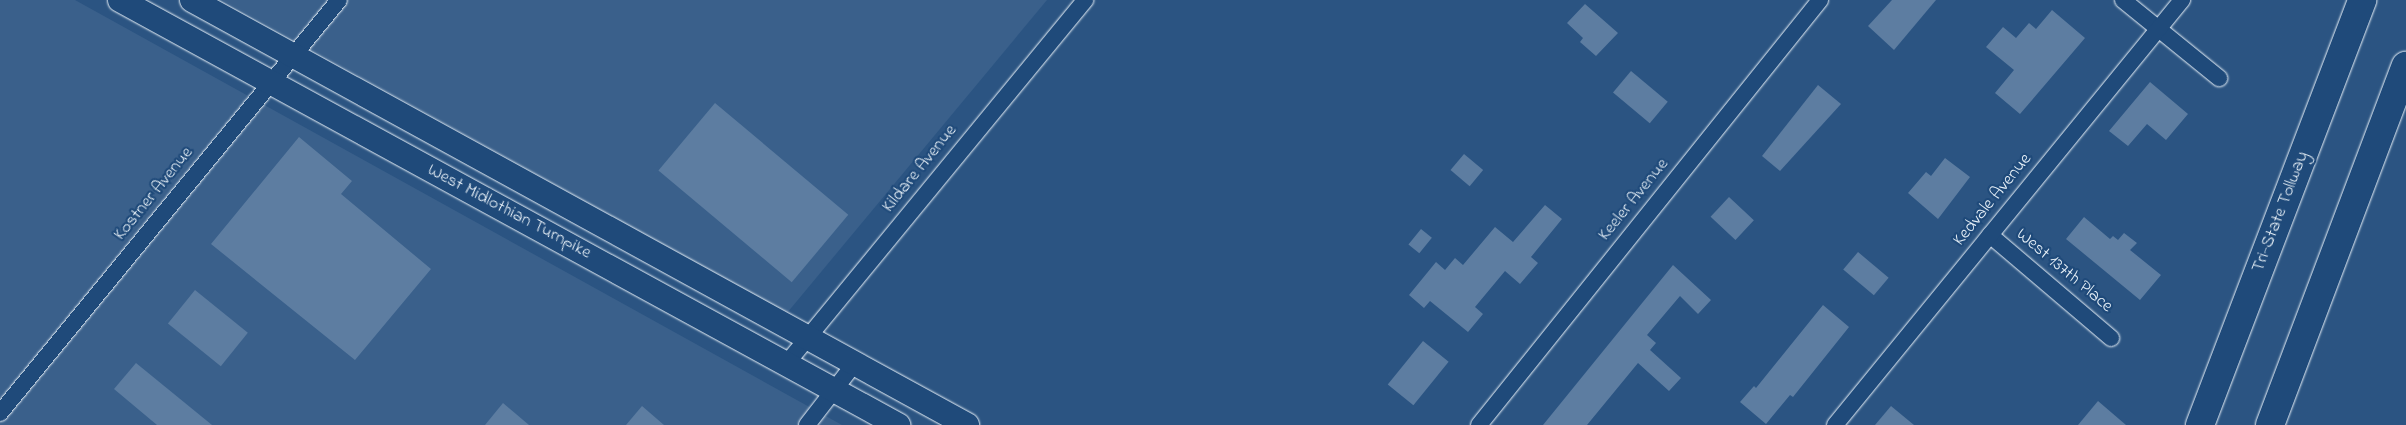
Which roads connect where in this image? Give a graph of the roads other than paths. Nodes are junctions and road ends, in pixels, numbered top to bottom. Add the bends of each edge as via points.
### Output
1 (120, 0) edge
2 (192, 0) edge
3 (339, 0) edge
4 (1085, 0) edge
5 (1820, 0) edge
6 (2123, 0) edge
7 (2182, 0) edge
8 (2362, 0) edge
9 (2158, 30) junction
10 (294, 56) junction
11 (2406, 66) edge
12 (2219, 78) dead end
13 (272, 83) junction
14 (1990, 234) junction
15 (808, 337) junction
16 (2111, 338) dead end
17 (787, 363) junction
18 (855, 363) junction
19 (834, 390) junction
20 (0, 413) edge
21 (807, 425) edge
22 (898, 425) edge
23 (967, 425) edge
24 (1479, 425) edge
25 (1835, 425) edge
26 (2200, 425) edge
27 (2270, 425) edge

1 - 13 main road, West Midlothian Turnpike
2 - 10 main road, West Midlothian Turnpike
3 - 10 street, Kostner Avenue
4 - 15 street, Kildare Avenue
5 - 24 street, Keeler Avenue
6 - 9 street
7 - 9 street, Kedvale Avenue
8 - 26 highway, Tri-State Tollway
9 - 12 street
9 - 14 street, Kedvale Avenue
10 - 13 street, Kostner Avenue
10 - 15 main road, West Midlothian Turnpike
11 - 27 highway
13 - 17 main road, West Midlothian Turnpike
13 - 20 street, Kostner Avenue
14 - 16 street, West 137th Place
14 - 25 street, Kedvale Avenue
15 - 17 street, Kildare Avenue
15 - 18 main road, West Midlothian Turnpike
17 - 19 main road, West Midlothian Turnpike
18 - 19 street
18 - 23 main road, West Midlothian Turnpike
19 - 21 street
19 - 22 main road, West Midlothian Turnpike

